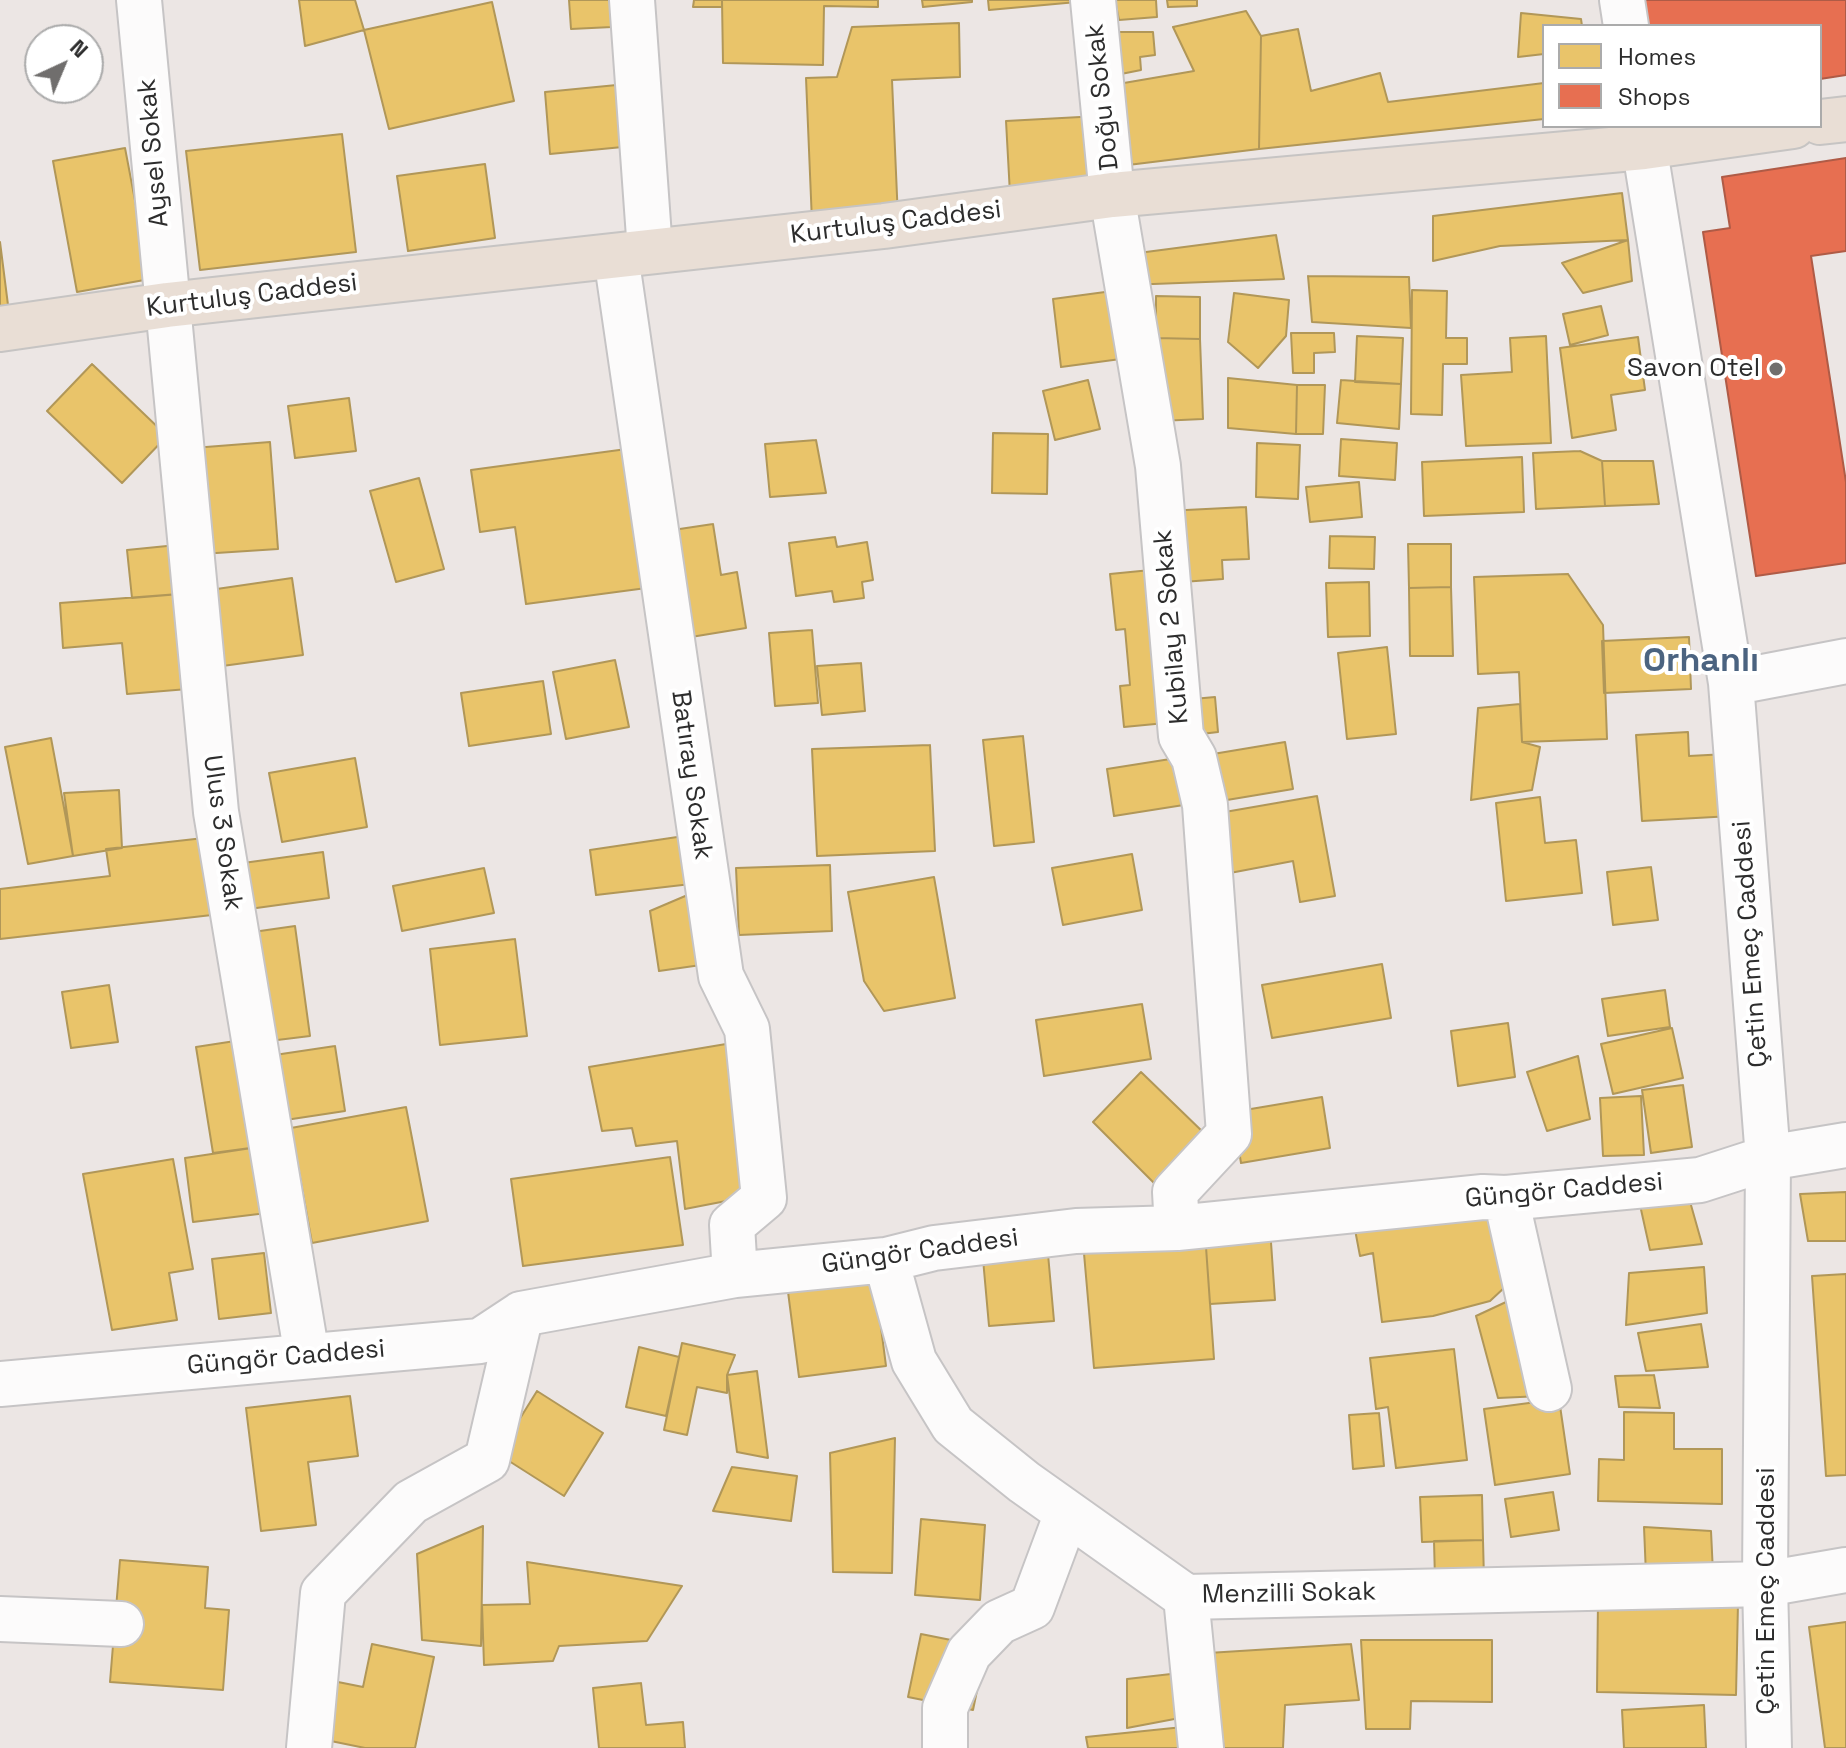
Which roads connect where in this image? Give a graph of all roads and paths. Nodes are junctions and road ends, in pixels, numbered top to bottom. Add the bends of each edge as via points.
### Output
1 (139, 0) edge
2 (632, 0) edge
3 (1093, 0) edge
4 (1622, 0) edge
5 (1626, 24) edge
6 (1846, 119) edge
7 (1822, 122) edge
8 (1763, 128) edge
9 (1642, 136) edge
10 (1112, 195) junction
11 (633, 254) junction
12 (167, 305) junction
13 (0, 329) edge
14 (1846, 661) edge
15 (1731, 683) junction
16 (1846, 1145) edge
17 (1768, 1158) junction
18 (1506, 1198) junction
19 (1177, 1228) junction
20 (886, 1260) junction
21 (735, 1275) junction
22 (521, 1314) junction
23 (307, 1356) junction
24 (0, 1384) edge
25 (1549, 1389) dead end
26 (1067, 1513) junction
27 (1846, 1570) edge
28 (1765, 1584) junction
29 (1186, 1597) junction
30 (0, 1619) edge
31 (121, 1624) dead end
32 (309, 1748) edge
33 (945, 1748) edge
34 (1201, 1748) edge
35 (1769, 1748) edge

1 - 12 street, Aysel Sokak
2 - 11 street
3 - 10 street, Doğu Sokak
4 - 5 street
6 - 7 main road
8 - 9 main road, Kurtuluş Caddesi
9 - 10 main road, Kurtuluş Caddesi
9 - 15 street, Çetin Emeç Caddesi
10 - 11 main road, Kurtuluş Caddesi
10 - 19 street, Kubilay 2 Sokak via 1158,466 1181,736 1194,758 1205,805 1229,1134 1175,1192
11 - 12 main road, Kurtuluş Caddesi
11 - 21 street, Batıray Sokak via 721,976 747,1029 764,1198 732,1225
12 - 13 main road, Kurtuluş Caddesi
12 - 23 street, Ulus 3 Sokak via 216,812
14 - 15 street
15 - 17 street, Çetin Emeç Caddesi
16 - 17 street, Güngör Caddesi
17 - 18 street, Güngör Caddesi via 1700,1180
17 - 28 street, Çetin Emeç Caddesi
18 - 19 street, Güngör Caddesi
18 - 25 street
19 - 20 street, Güngör Caddesi via 1076,1231 934,1248
20 - 21 street, Güngör Caddesi
20 - 26 street, Menzilli Sokak via 914,1361 953,1425
21 - 22 street, Güngör Caddesi
22 - 23 street, Güngör Caddesi via 480,1341
22 - 32 street via 487,1460 411,1502 323,1593
23 - 24 street, Güngör Caddesi
26 - 29 street, Menzilli Sokak
26 - 33 street via 1032,1607 999,1622 969,1653 945,1708
27 - 28 street, Menzilli Sokak
28 - 29 street, Menzilli Sokak
28 - 35 street, Çetin Emeç Caddesi
29 - 34 street
30 - 31 street

